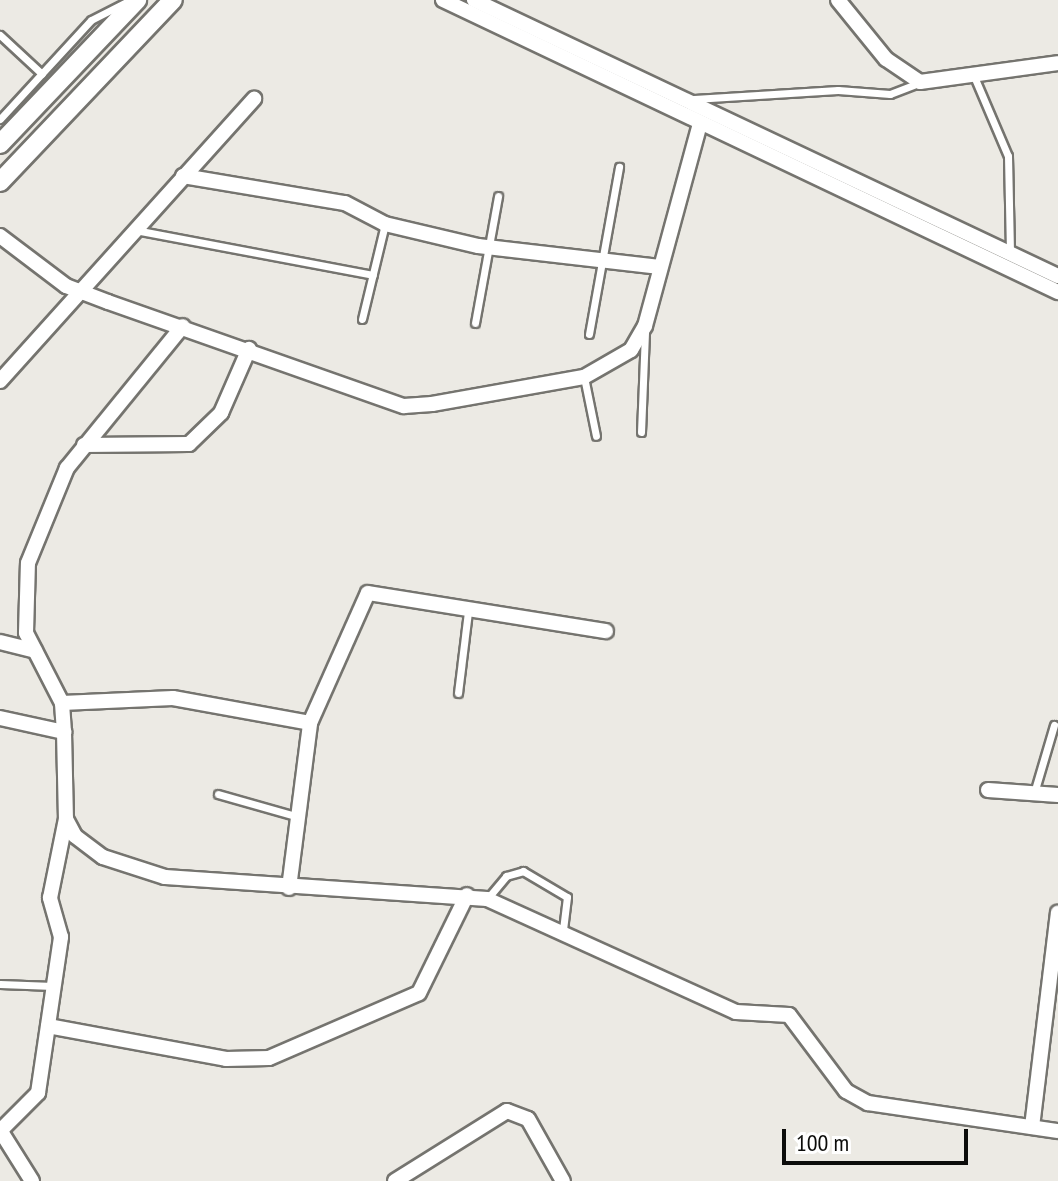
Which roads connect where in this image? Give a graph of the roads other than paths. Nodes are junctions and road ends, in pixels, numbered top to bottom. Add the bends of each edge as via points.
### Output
1 (134, 0) edge
2 (173, 0) edge
3 (443, 0) edge
4 (474, 0) edge
5 (838, 0) edge
6 (0, 35) edge
7 (1058, 63) edge
8 (972, 72) junction
9 (42, 74) junction
10 (920, 82) junction
11 (254, 99) dead end
12 (680, 100) junction
13 (0, 119) edge
14 (700, 123) junction
15 (0, 144) edge
16 (619, 167) dead end
17 (183, 176) junction
18 (0, 182) edge
19 (498, 196) dead end
20 (385, 224) junction
21 (135, 230) junction
22 (0, 236) edge
23 (489, 247) junction
24 (1010, 252) junction
25 (600, 263) junction
26 (660, 267) junction
27 (373, 275) junction
28 (1058, 276) edge
29 (79, 291) junction
30 (1058, 292) edge
31 (362, 319) dead end
32 (475, 323) dead end
33 (183, 326) junction
34 (645, 326) junction
35 (589, 334) dead end
36 (249, 349) junction
37 (584, 377) junction
38 (0, 381) edge
39 (641, 432) dead end
40 (596, 436) dead end
41 (84, 445) junction
42 (468, 611) junction
43 (606, 631) dead end
44 (0, 642) edge
45 (35, 651) junction
46 (458, 693) dead end
47 (62, 703) junction
48 (0, 718) edge
49 (310, 723) junction
50 (1054, 725) dead end
51 (64, 732) junction
52 (988, 790) dead end
53 (218, 794) dead end
54 (1058, 795) edge
55 (1033, 796) junction
56 (296, 816) junction
57 (66, 819) junction
58 (289, 888) junction
59 (467, 895) junction
60 (487, 899) junction
61 (1058, 913) edge
62 (563, 932) junction
63 (0, 984) edge
64 (53, 986) junction
65 (48, 1026) junction
66 (1032, 1127) junction
67 (0, 1130) edge
68 (1058, 1131) edge
69 (32, 1181) edge
70 (395, 1181) edge
71 (563, 1181) edge

1 - 9 lane via 91,20
1 - 15 main road
2 - 18 main road
3 - 14 street
4 - 12 street
5 - 10 street via 886,59
6 - 9 lane
7 - 8 street
8 - 10 street
8 - 24 lane via 1008,156
9 - 13 lane
10 - 12 lane via 890,94 838,90
11 - 17 street
12 - 24 street
14 - 26 street
14 - 30 street
16 - 25 lane
17 - 20 street via 345,203
17 - 21 street
19 - 23 lane
20 - 23 street
20 - 27 lane
21 - 27 lane
21 - 29 street
22 - 29 street
23 - 25 street
23 - 32 lane
24 - 28 street
25 - 26 street
25 - 35 lane
26 - 34 street
27 - 31 lane
29 - 33 street
29 - 38 street
33 - 36 street
33 - 41 street
34 - 37 street via 631,350
34 - 39 lane
36 - 37 street via 404,406
36 - 41 street via 221,413 189,444
37 - 40 lane
41 - 45 street via 45,511 28,563 21,604
42 - 43 street
42 - 46 lane
42 - 49 street via 380,590 368,593
44 - 45 street
45 - 47 street
47 - 49 street via 173,698
47 - 51 street
48 - 51 street
49 - 56 street
50 - 55 lane
51 - 57 street
52 - 55 street
53 - 56 lane
54 - 55 street
56 - 58 street
57 - 58 street via 75,836 132,868
57 - 64 street via 50,898 61,937
58 - 59 street
59 - 60 street
59 - 65 street via 419,993 269,1058 226,1059
60 - 62 street
60 - 62 lane via 506,876 523,871 567,897
61 - 66 street
62 - 66 street via 736,1012 789,1015 846,1091 868,1103
63 - 64 lane
64 - 65 street
65 - 67 street via 38,1093
66 - 68 street
67 - 69 street
70 - 71 street via 507,1111 528,1119

